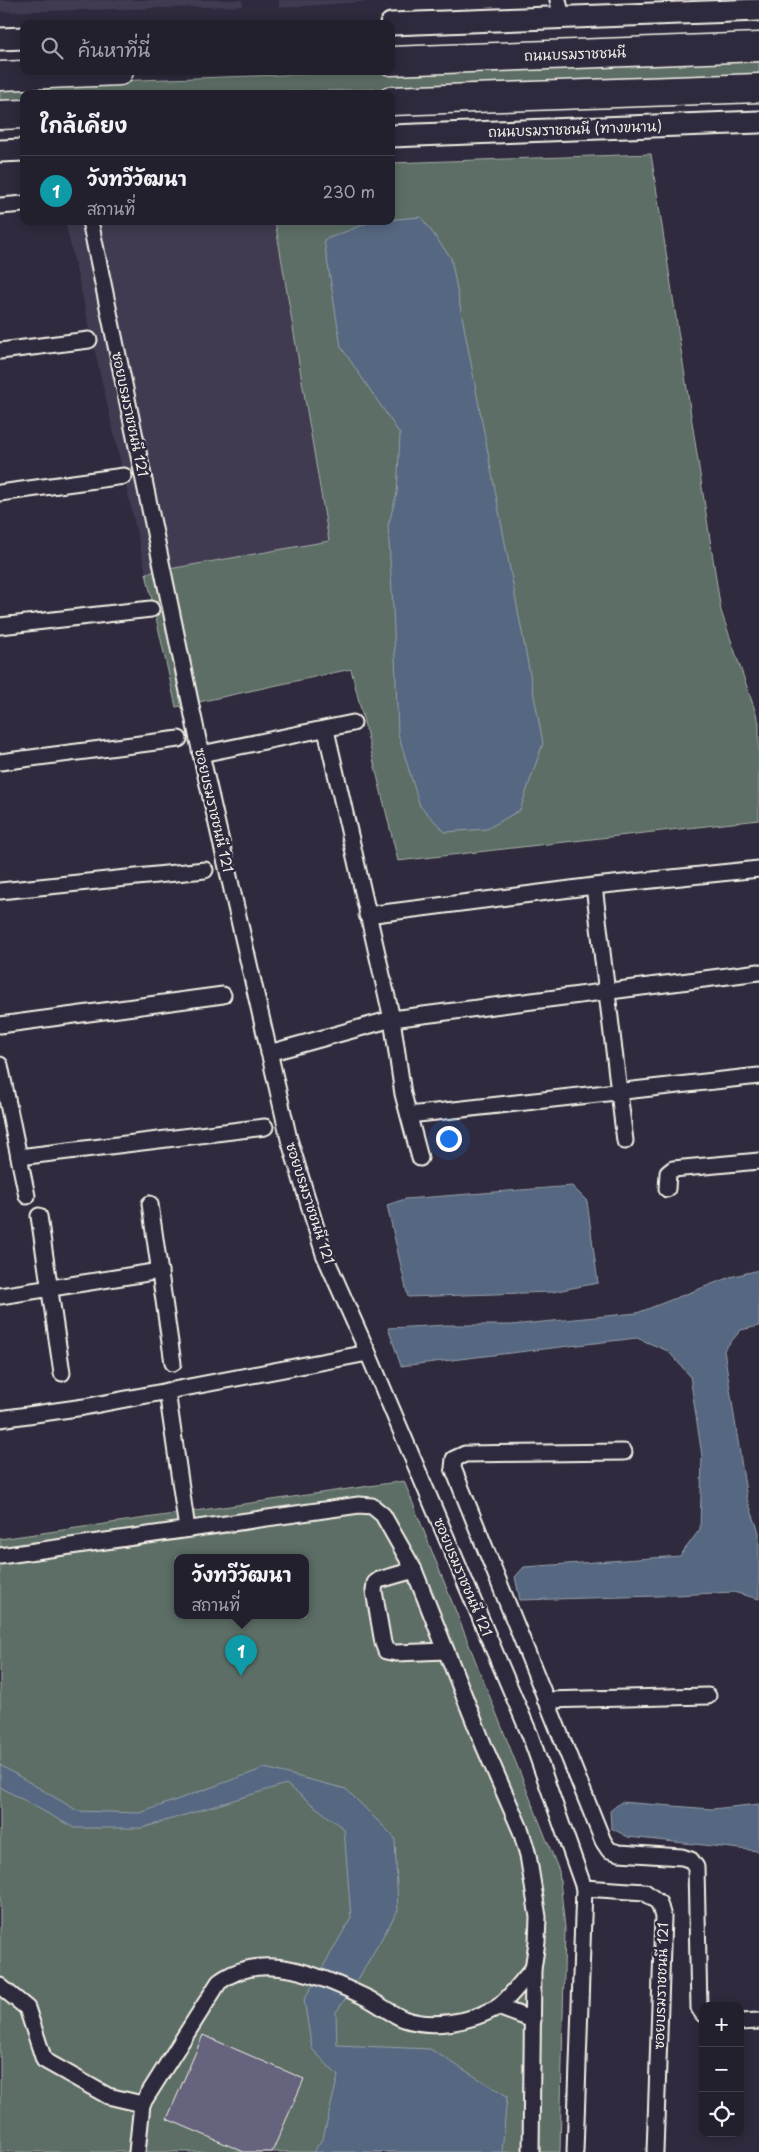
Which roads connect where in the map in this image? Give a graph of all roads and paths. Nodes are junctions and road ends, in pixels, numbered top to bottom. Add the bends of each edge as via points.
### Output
1 (560, 9) edge
2 (759, 10) edge
3 (395, 24) edge
4 (20, 38) edge
5 (0, 39) edge
6 (759, 47) edge
7 (395, 61) edge
8 (24, 75) edge
9 (0, 76) edge
10 (759, 88) edge
11 (395, 101) edge
12 (20, 114) edge
13 (0, 115) edge
14 (759, 122) edge
15 (395, 136) edge
16 (20, 150) edge
17 (0, 151) edge
18 (20, 204) edge
19 (0, 206) edge
20 (91, 225) edge
21 (89, 340) dead end
22 (0, 351) edge
23 (124, 476) dead end
24 (0, 493) edge
25 (151, 609) dead end
26 (0, 626) edge
27 (353, 723) dead end
28 (326, 730) junction
29 (179, 739) dead end
30 (201, 754) junction
31 (0, 762) edge
32 (759, 869) edge
33 (205, 870) dead end
34 (594, 886) junction
35 (0, 890) edge
36 (367, 915) junction
37 (759, 972) edge
38 (606, 990) junction
39 (223, 995) dead end
40 (392, 1019) junction
41 (0, 1024) edge
42 (269, 1053) junction
43 (0, 1065) edge
44 (759, 1076) edge
45 (620, 1090) junction
46 (409, 1115) junction
47 (265, 1127) dead end
48 (625, 1141) dead end
49 (19, 1157) junction
50 (420, 1158) dead end
51 (759, 1161) edge
52 (667, 1189) dead end
53 (27, 1196) dead end
54 (150, 1204) dead end
55 (39, 1216) dead end
56 (160, 1271) junction
57 (49, 1289) junction
58 (0, 1296) edge
59 (368, 1353) junction
60 (173, 1363) dead end
61 (62, 1373) dead end
62 (167, 1391) junction
63 (0, 1419) edge
64 (624, 1452) dead end
65 (187, 1529) junction
66 (0, 1556) edge
67 (414, 1570) junction
68 (446, 1651) junction
69 (708, 1696) dead end
70 (545, 1700) junction
71 (584, 1888) junction
72 (533, 1969) junction
73 (0, 1986) edge
74 (498, 2007) junction
75 (699, 2008) edge
76 (533, 2020) junction
77 (759, 2021) edge
78 (744, 2022) edge
79 (142, 2104) junction
80 (137, 2152) edge
81 (531, 2152) edge
82 (575, 2152) edge
83 (655, 2152) edge

1 - 2 main road
1 - 3 main road
4 - 5 main road
6 - 7 highway, ถนนบรมราชชนนี
8 - 9 highway
10 - 11 highway
12 - 13 highway
14 - 15 main road, ถนนบรมราชชนนี (ทางขนาน)
16 - 17 main road
18 - 19 street
20 - 30 street, ซอยบรมราชชนนี 121
21 - 22 street
23 - 24 street
25 - 26 street
27 - 28 street
28 - 30 street
28 - 36 street
29 - 31 street
30 - 42 street, ซอยบรมราชชนนี 121
32 - 34 street
33 - 35 street
34 - 36 street
34 - 38 street
36 - 40 street
37 - 38 street
38 - 40 street
38 - 45 street
39 - 41 street
40 - 42 street
40 - 46 street
42 - 59 street, ซอยบรมราชชนนี 121 via 289,1139 324,1254
43 - 49 street
44 - 45 street
45 - 46 street
45 - 48 street
46 - 50 street
47 - 49 street
49 - 53 street
51 - 52 street via 674,1169 668,1174
54 - 56 street
55 - 57 street
56 - 57 street
56 - 60 street
57 - 58 street
57 - 61 street
59 - 62 street
59 - 71 street, ซอยบรมราชชนนี 121 via 530,1735
62 - 63 street
62 - 65 street
64 - 70 street via 465,1454 454,1458 453,1468
65 - 66 street
65 - 67 street via 359,1505 372,1506 383,1515
67 - 68 street
67 - 68 street via 375,1583 386,1651
68 - 72 street via 528,1855 538,1917
69 - 70 street
70 - 75 street via 609,1850 682,1857 691,1860 696,1867
71 - 82 street
71 - 83 street, ซอยบรมราชชนนี 121 via 645,1892 659,1902 663,1918
72 - 74 street
72 - 76 street
73 - 79 street via 27,2008 44,2060 108,2096
74 - 76 street
74 - 79 street via 451,2023 426,2023 404,2019 367,1998 313,1976 273,1966 244,1969 219,1982
76 - 81 street
77 - 78 street
79 - 80 street

